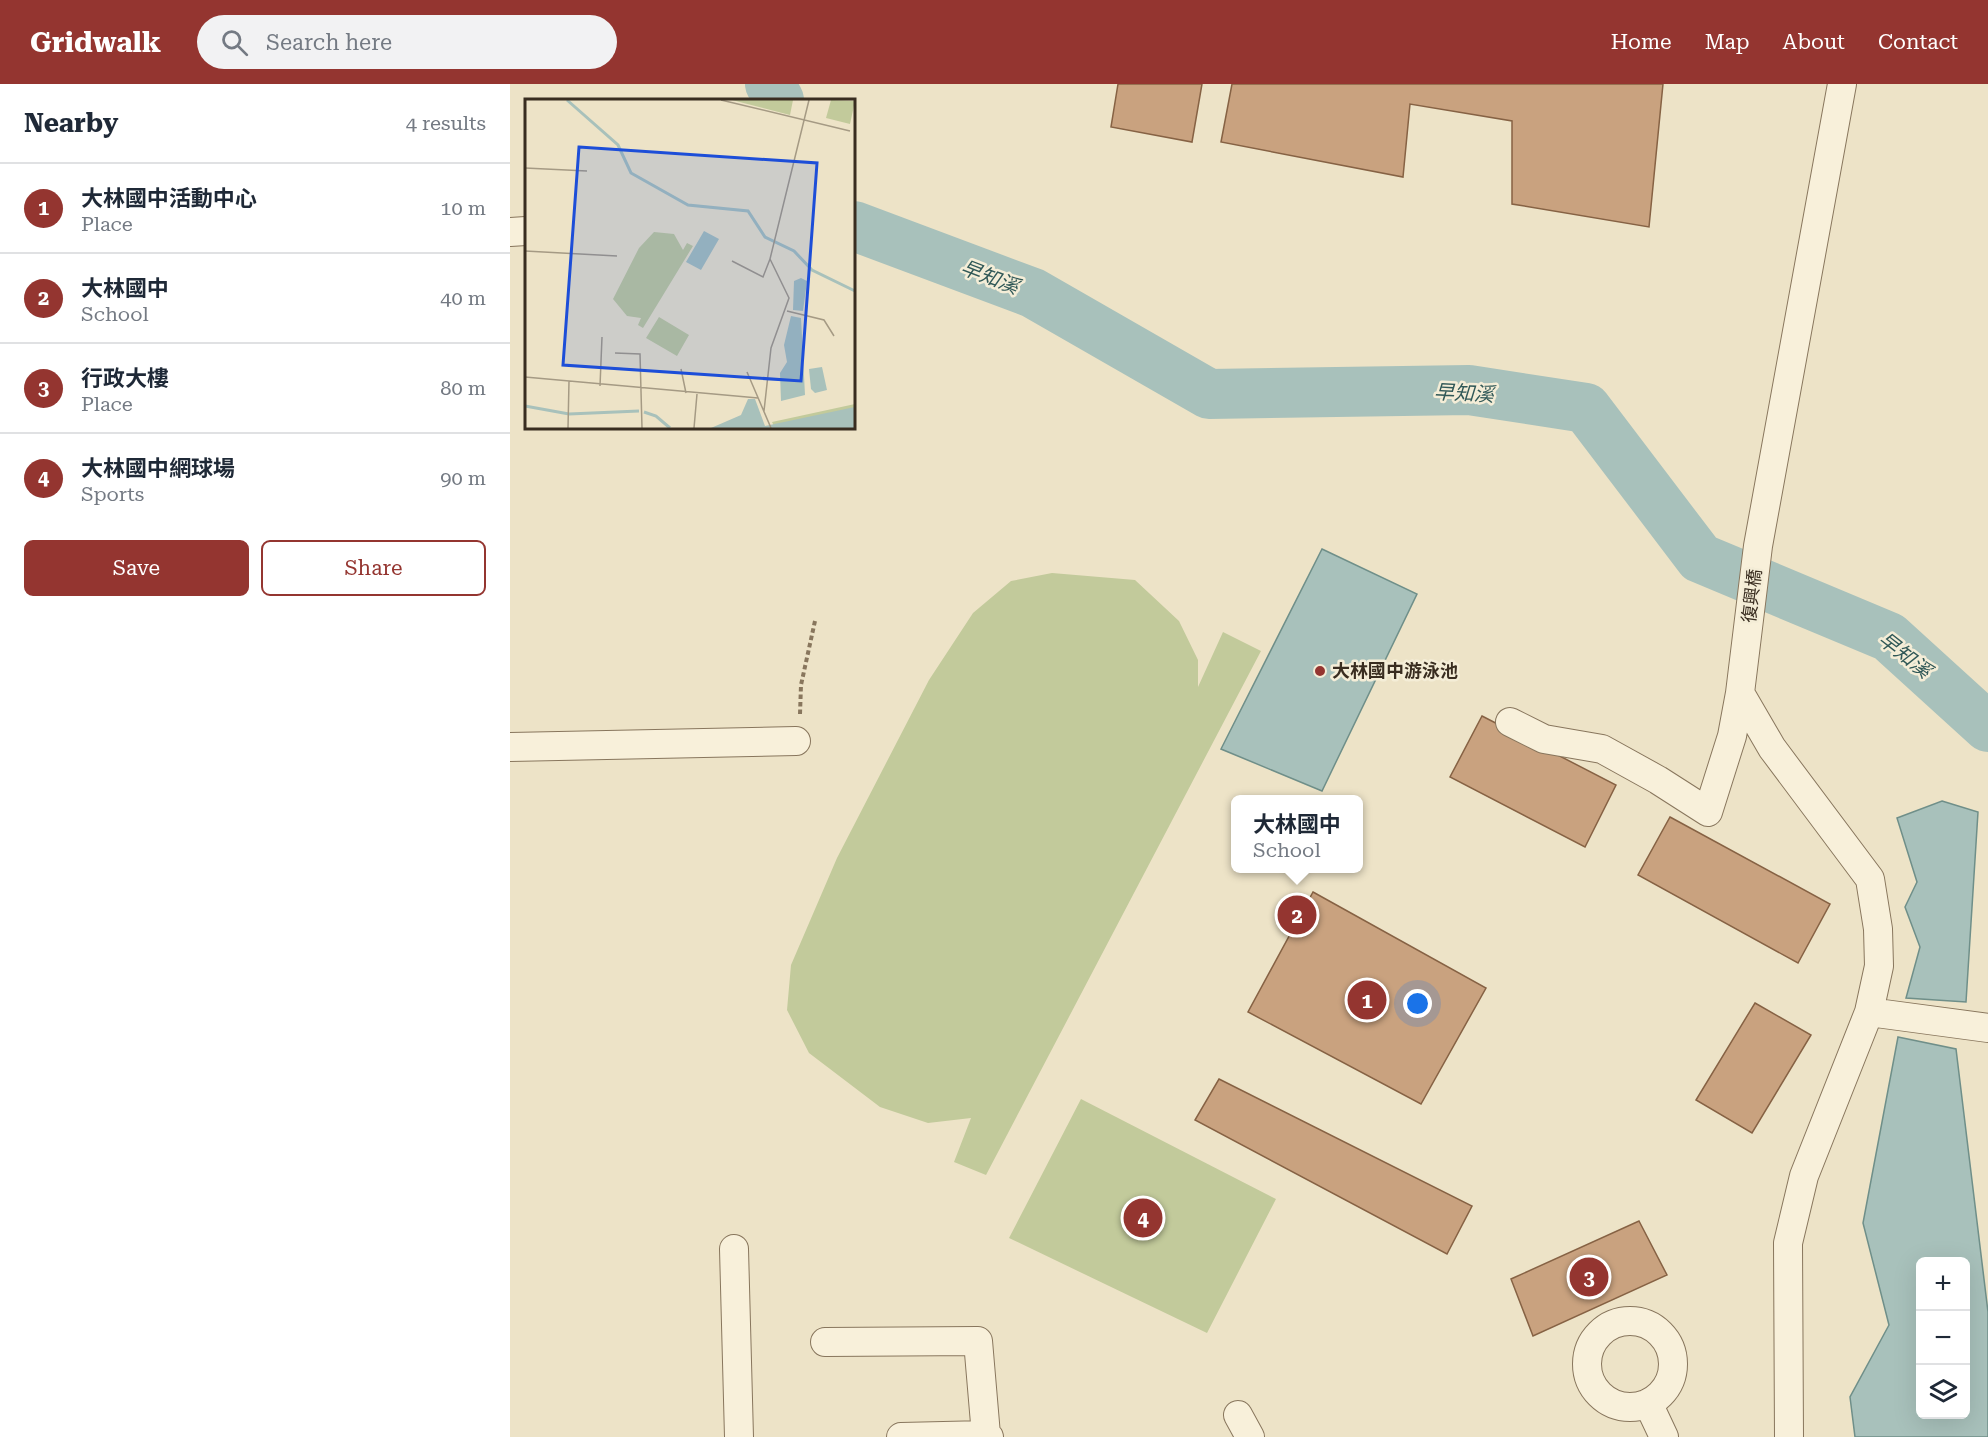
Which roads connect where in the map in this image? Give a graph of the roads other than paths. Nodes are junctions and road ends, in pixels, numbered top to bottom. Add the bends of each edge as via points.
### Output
1 (1842, 84) edge
2 (525, 231) edge
3 (510, 232) edge
4 (1740, 693) junction
5 (1510, 722) dead end
6 (796, 741) road end
7 (510, 747) edge
8 (1869, 1012) junction
9 (1988, 1028) edge
10 (734, 1249) dead end
11 (825, 1341) dead end
12 (1648, 1403) dead end
13 (987, 1436) edge
14 (739, 1437) edge
15 (901, 1437) edge
16 (1664, 1437) edge
17 (1789, 1437) edge

1 - 4 street, 復興橋 via 1758,546
2 - 3 street
4 - 5 street, 復興橋 via 1732,736 1708,812 1602,749 1544,739
4 - 8 street via 1772,748 1870,879 1879,966
6 - 7 street
8 - 9 street
8 - 17 street via 1804,1176 1788,1243
10 - 14 street
11 - 13 street via 978,1341
12 - 16 street
13 - 15 street

